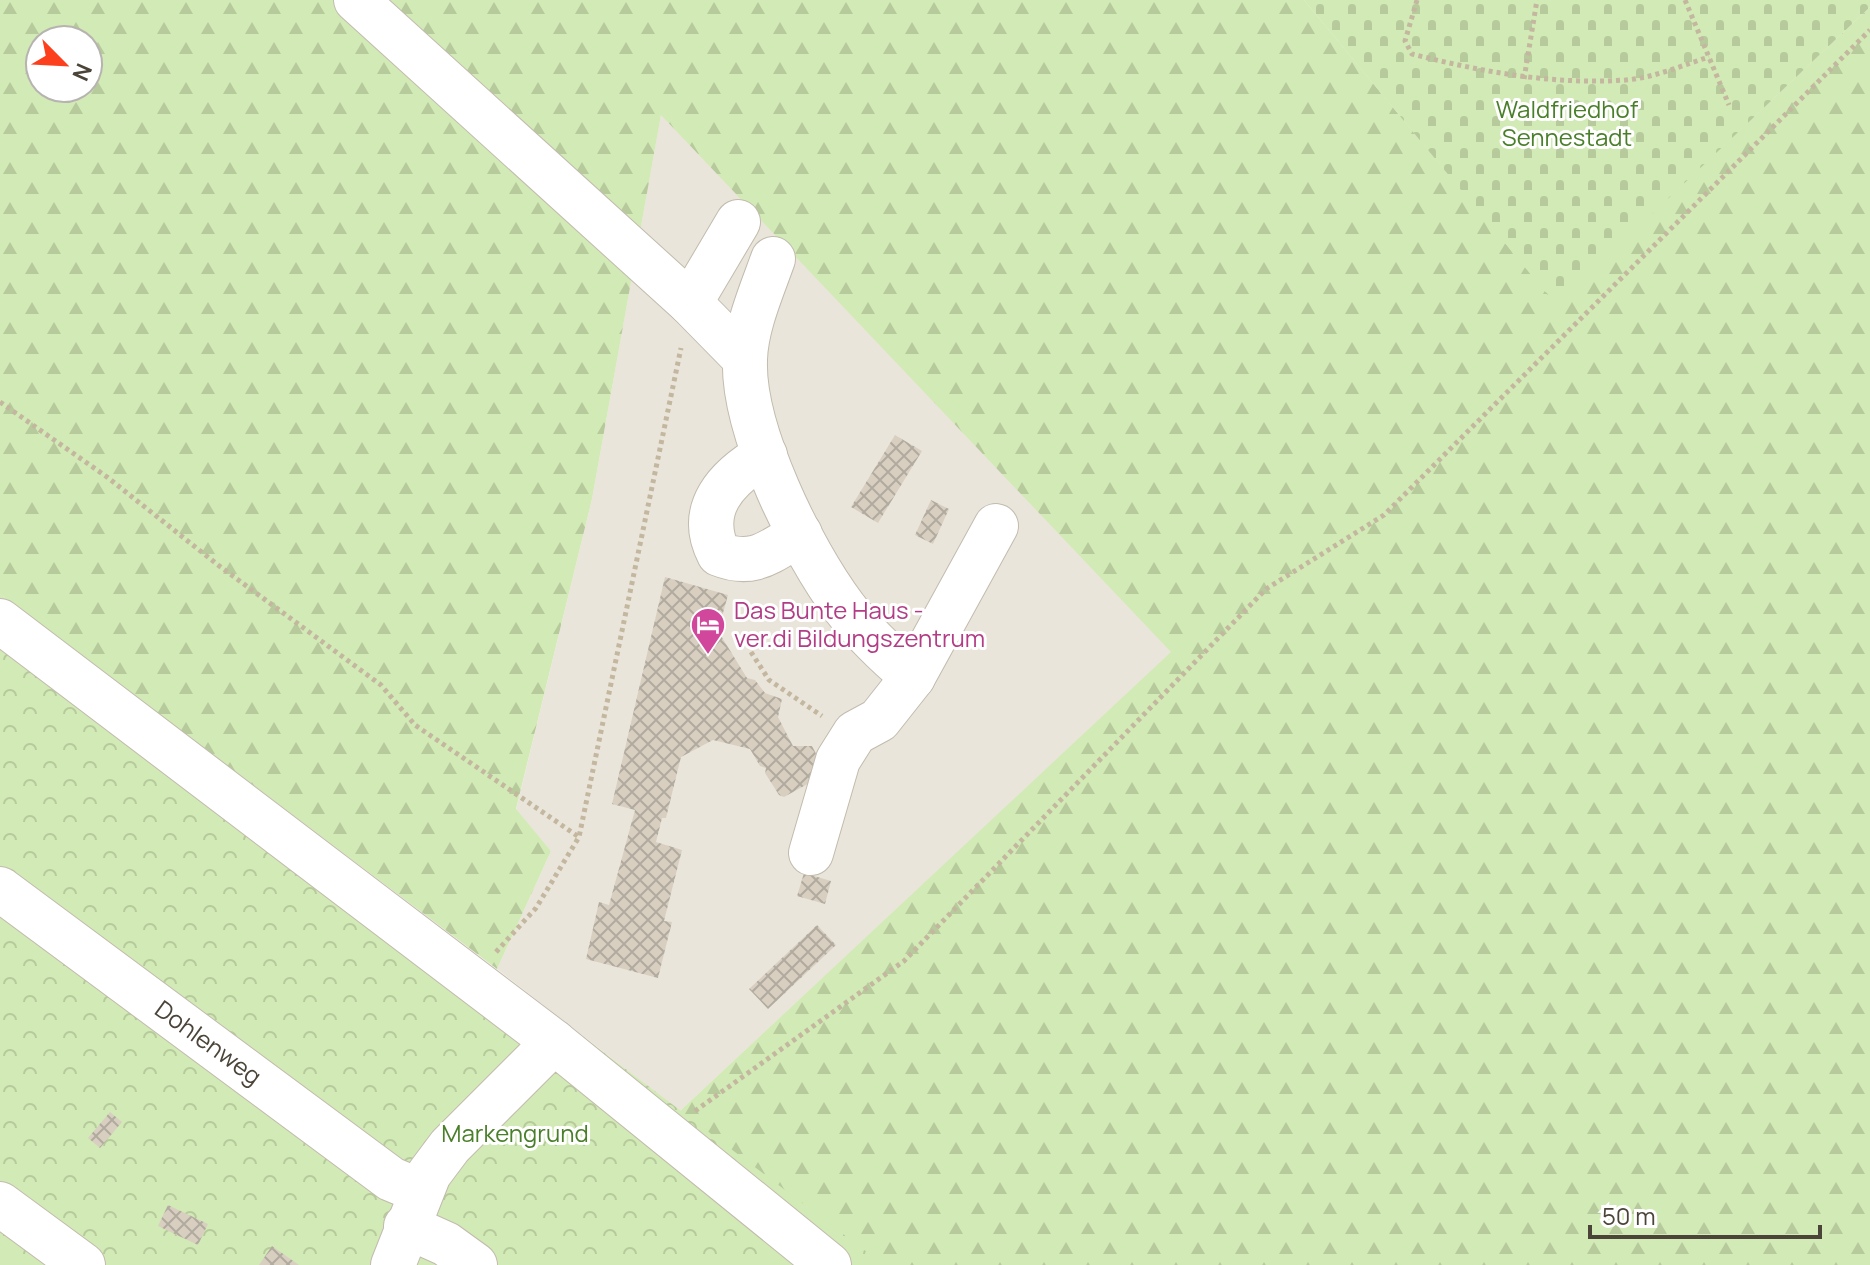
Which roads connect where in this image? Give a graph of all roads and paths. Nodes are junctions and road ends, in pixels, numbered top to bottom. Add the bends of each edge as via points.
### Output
1 (356, 0) edge
2 (1417, 0) edge
3 (1537, 0) edge
4 (1685, 0) edge
5 (1870, 30) edge
6 (1709, 57) junction
7 (1524, 79) junction
8 (1729, 105) dead end
9 (738, 222) dead end
10 (773, 259) dead end
11 (690, 303) junction
12 (745, 359) junction
13 (0, 402) edge
14 (765, 455) junction
15 (996, 526) dead end
16 (800, 534) junction
17 (0, 621) edge
18 (751, 652) dead end
19 (913, 677) junction
20 (855, 733) junction
21 (579, 837) junction
22 (811, 853) dead end
23 (0, 889) edge
24 (472, 980) junction
25 (554, 1042) junction
26 (665, 1133) junction
27 (0, 1204) edge
28 (407, 1227) edge
29 (83, 1265) edge
30 (475, 1265) edge
31 (829, 1265) edge

1 - 11 lane
2 - 7 path via 1405,41 1412,54
3 - 7 path
4 - 6 path
5 - 26 path via 1384,515 1266,589 904,961
6 - 7 path via 1628,80
6 - 8 path
9 - 11 lane
10 - 12 lane
11 - 12 lane
11 - 21 path
12 - 14 lane via 754,422
13 - 21 path via 381,685 415,725
14 - 16 lane
14 - 16 lane via 739,470 722,489 710,537 719,554 738,562 760,557
15 - 19 lane
16 - 19 lane via 844,607
17 - 24 lane
18 - 20 path via 769,680 800,704
19 - 20 lane via 879,720
20 - 22 lane via 838,760
21 - 24 path via 536,908
23 - 28 lane, Dohlenweg via 391,1179
24 - 25 lane
25 - 26 lane
25 - 28 lane via 450,1146
26 - 31 lane
27 - 29 lane
28 - 30 lane, Dohlenweg via 446,1244

